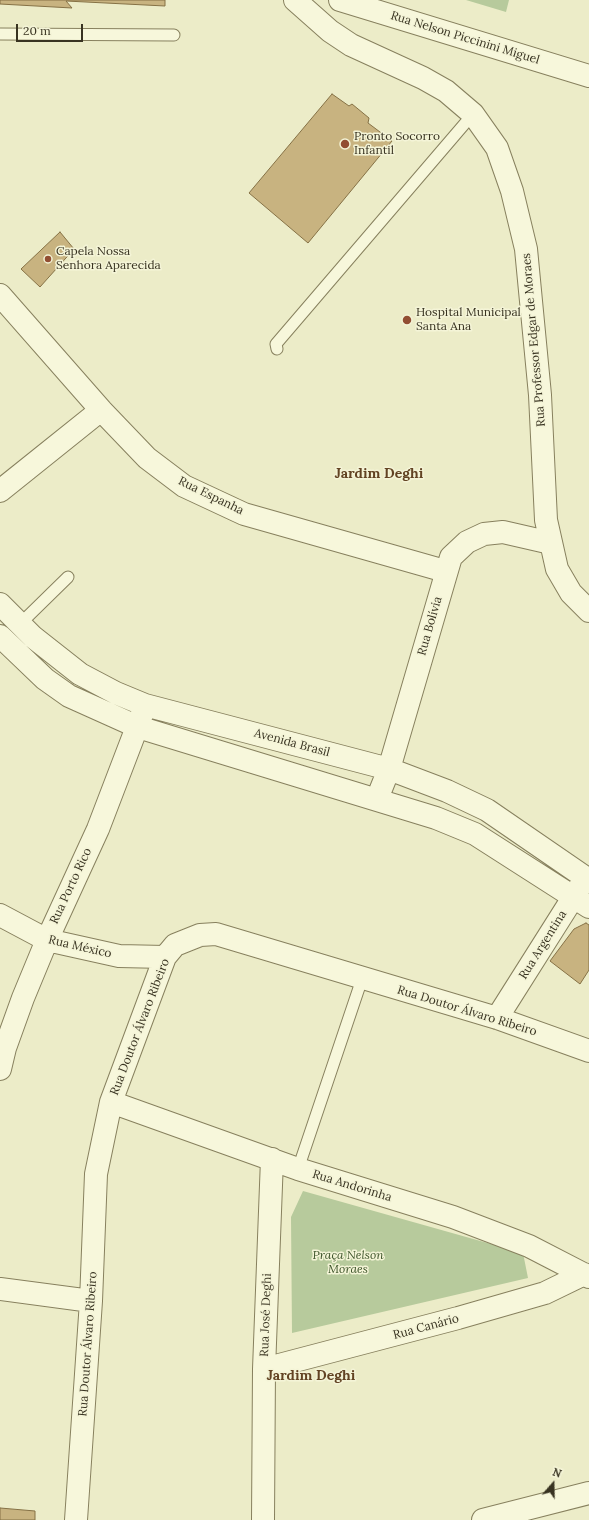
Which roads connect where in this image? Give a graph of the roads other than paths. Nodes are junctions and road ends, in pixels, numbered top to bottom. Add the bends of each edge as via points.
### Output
1 (295, 0) edge
2 (340, 0) edge
3 (0, 34) edge
4 (174, 35) dead end
5 (589, 76) edge
6 (473, 114) junction
7 (0, 295) edge
8 (277, 349) dead end
9 (101, 410) junction
10 (0, 491) edge
11 (551, 543) junction
12 (445, 571) junction
13 (68, 577) dead end
14 (0, 604) edge
15 (589, 611) edge
16 (20, 624) junction
17 (0, 636) edge
18 (145, 705) junction
19 (138, 727) junction
20 (389, 770) junction
21 (377, 799) junction
22 (588, 877) edge
23 (581, 902) edge
24 (0, 915) edge
25 (47, 940) junction
26 (165, 957) junction
27 (362, 979) junction
28 (497, 1018) junction
29 (589, 1052) edge
30 (0, 1068) edge
31 (111, 1102) junction
32 (272, 1159) junction
33 (298, 1169) junction
34 (587, 1276) edge
35 (0, 1289) edge
36 (91, 1301) junction
37 (264, 1369) junction
38 (589, 1493) edge
39 (532, 1515) edge
40 (76, 1520) edge
41 (263, 1520) edge
42 (483, 1520) edge

1 - 6 street, Rua Professor Edgar de Moraes via 351,46 446,90
2 - 5 street, Rua Nelson Piccinini Miguel
3 - 4 lane
6 - 8 lane via 276,344
6 - 11 street, Rua Professor Edgar de Moraes via 497,148 512,191 526,249 540,395 546,520
7 - 9 street, Rua Espanha
9 - 10 street
9 - 12 street, Rua Espanha via 147,458 184,486 244,514
11 - 12 street, Rua Bolívia via 503,532 484,534 467,542 451,557
11 - 15 street, Rua Professor Edgar de Moraes via 557,570 570,593
12 - 20 street, Rua Bolívia
13 - 16 lane
14 - 16 street, Avenida Brasil
16 - 18 street, Avenida Brasil via 80,674
17 - 19 street via 45,679 69,696
18 - 19 street, Rua Porto Rico
18 - 20 street, Avenida Brasil
19 - 21 street
19 - 25 street, Rua Porto Rico via 98,829
20 - 21 street, Rua Bolívia
20 - 22 street, Avenida Brasil via 447,791 487,810
21 - 23 street via 475,834
22 - 23 street, Rua Argentina
23 - 28 street, Rua Argentina
24 - 25 street, Rua México
25 - 26 street, Rua México via 119,956
25 - 30 street, Rua Porto Rico
26 - 27 street, Rua Doutor Álvaro Ribeiro via 175,945 189,938 216,934
26 - 31 street, Rua Doutor Álvaro Ribeiro
27 - 28 street, Rua Doutor Álvaro Ribeiro
27 - 33 lane
28 - 29 street, Rua Doutor Álvaro Ribeiro
31 - 32 street, Rua Andorinha
31 - 36 street, Rua Doutor Álvaro Ribeiro via 96,1174
32 - 33 street, Rua Andorinha
32 - 37 street, Rua José Deghi
33 - 34 street, Rua Andorinha via 453,1217 529,1246
34 - 37 street, Rua Canário via 545,1293
35 - 36 street
36 - 40 street, Rua Doutor Álvaro Ribeiro
37 - 41 street, Rua José Deghi
38 - 39 street
39 - 42 street

